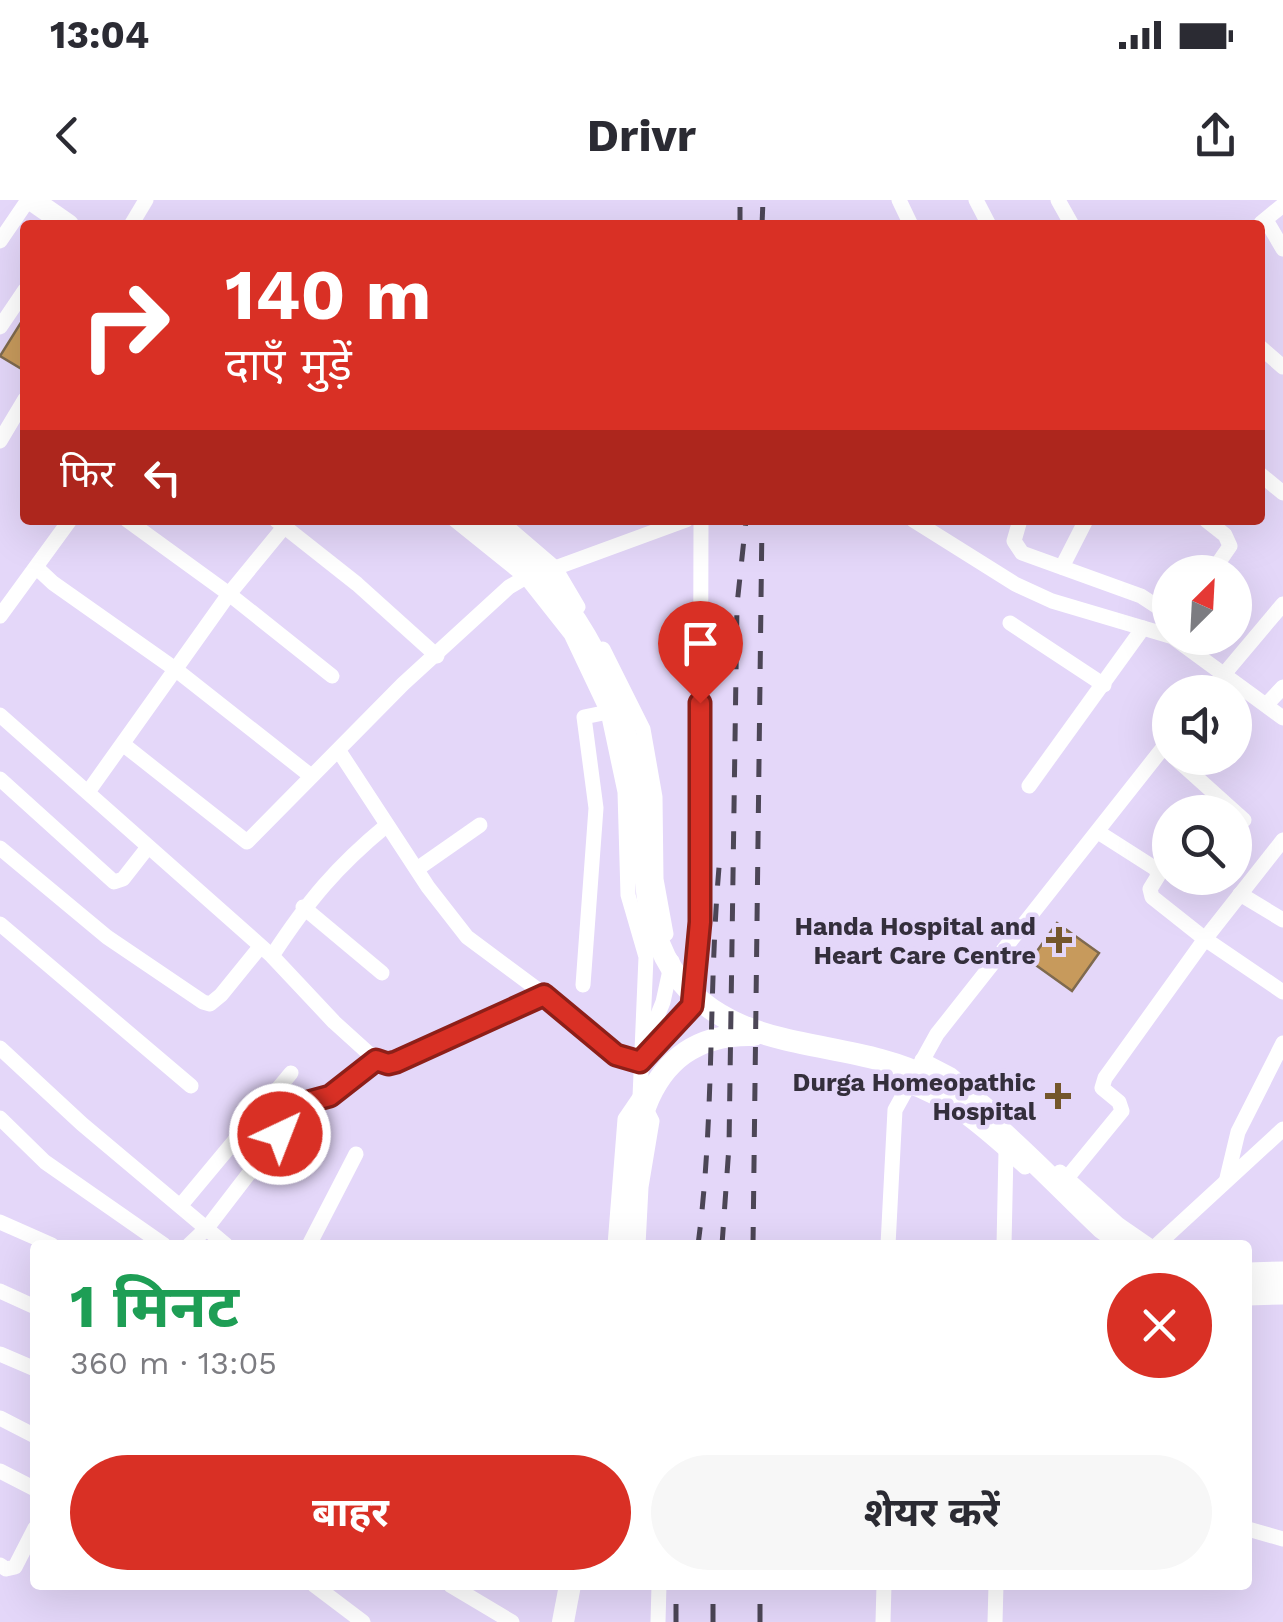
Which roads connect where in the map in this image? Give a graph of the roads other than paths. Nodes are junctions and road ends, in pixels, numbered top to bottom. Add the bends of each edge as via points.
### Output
1 (30, 200) edge
2 (60, 220) edge
3 (1265, 226) edge
4 (0, 241) edge
5 (1283, 249) edge
6 (20, 297) edge
7 (0, 327) edge
8 (20, 408) edge
9 (0, 441) edge
10 (67, 525) edge
11 (135, 525) edge
12 (279, 525) edge
13 (281, 525) edge
14 (461, 525) edge
15 (492, 525) edge
16 (492, 525) edge
17 (672, 525) edge
18 (701, 525) edge
19 (920, 525) edge
20 (1019, 525) edge
21 (1083, 525) edge
22 (1212, 525) edge
23 (1224, 555) edge
24 (1062, 567) junction
25 (37, 568) junction
26 (555, 568) junction
27 (526, 577) junction
28 (230, 594) junction
29 (1152, 603) edge
30 (1283, 604) edge
31 (0, 616) edge
32 (1010, 623) dead end
33 (1144, 628) junction
34 (1152, 629) edge
35 (1201, 655) edge
36 (436, 656) junction
37 (175, 669) junction
38 (1226, 673) junction
39 (332, 676) dead end
40 (1104, 685) junction
41 (1283, 686) edge
42 (1267, 704) junction
43 (608, 712) junction
44 (0, 715) edge
45 (1283, 718) edge
46 (124, 744) junction
47 (339, 751) junction
48 (1152, 770) edge
49 (1197, 775) edge
50 (311, 776) junction
51 (0, 779) edge
52 (1029, 786) dead end
53 (88, 792) junction
54 (1218, 795) edge
55 (387, 825) junction
56 (480, 825) dead end
57 (1098, 832) junction
58 (1283, 840) edge
59 (148, 847) junction
60 (0, 848) edge
61 (417, 869) junction
62 (1252, 879) edge
63 (1239, 895) edge
64 (1242, 895) edge
65 (304, 907) junction
66 (1283, 920) edge
67 (0, 924) edge
68 (1205, 939) junction
69 (266, 952) junction
70 (382, 973) dead end
71 (584, 985) dead end
72 (1283, 992) edge
73 (544, 995) junction
74 (768, 1036) junction
75 (1283, 1043) edge
76 (0, 1048) edge
77 (376, 1060) junction
78 (922, 1060) junction
79 (640, 1062) junction
80 (291, 1073) dead end
81 (906, 1085) junction
82 (191, 1086) dead end
83 (640, 1097) junction
84 (0, 1118) edge
85 (1283, 1129) edge
86 (1006, 1150) junction
87 (356, 1154) dead end
88 (1067, 1178) junction
89 (1226, 1178) junction
90 (181, 1205) junction
91 (0, 1222) edge
92 (208, 1228) junction
93 (41, 1240) edge
94 (157, 1240) edge
95 (195, 1240) edge
96 (221, 1240) edge
97 (312, 1240) edge
98 (615, 1240) edge
99 (627, 1240) edge
100 (638, 1240) edge
101 (888, 1240) edge
102 (1004, 1240) edge
103 (1103, 1240) edge
104 (1119, 1240) edge
105 (1141, 1240) edge
106 (1161, 1240) edge
107 (1283, 1268) edge
108 (1252, 1270) edge
109 (1283, 1282) edge
110 (1252, 1284) edge
111 (0, 1291) edge
112 (1283, 1297) edge
113 (1252, 1298) edge
114 (30, 1304) edge
115 (0, 1354) edge
116 (30, 1367) edge
117 (0, 1418) edge
118 (30, 1433) edge
119 (0, 1471) edge
120 (30, 1486) edge
121 (1252, 1531) edge
122 (30, 1538) edge
123 (1283, 1539) edge
124 (0, 1565) edge
125 (321, 1590) edge
126 (458, 1590) edge
127 (561, 1590) edge
128 (569, 1590) edge
129 (577, 1590) edge
130 (658, 1590) edge
131 (884, 1590) edge
132 (996, 1590) edge
133 (563, 1621) edge
134 (364, 1622) edge
135 (512, 1622) edge
136 (658, 1622) edge
137 (883, 1622) edge
138 (995, 1622) edge

1 - 2 highway
1 - 4 street
3 - 5 street
6 - 7 street
8 - 9 street
10 - 25 street
11 - 28 street
12 - 28 street
13 - 36 street
14 - 27 street
15 - 26 street
16 - 74 highway via 553,587 579,625 626,726 648,906 664,954 705,1006
17 - 26 street
18 - 79 street via 700,922 692,1006
19 - 33 street via 1028,590
20 - 24 street via 1018,550
21 - 24 street
22 - 23 street via 1230,546
24 - 29 street
25 - 31 street
25 - 37 street
26 - 79 street via 643,729 655,798 656,879 672,959
27 - 36 street
27 - 43 street via 571,634
28 - 37 street
28 - 39 street
30 - 38 street
32 - 40 street
33 - 34 street
33 - 40 street
35 - 38 street
36 - 47 street
37 - 46 street
37 - 50 street
38 - 42 street
40 - 52 street
41 - 42 street
42 - 45 street
43 - 71 street via 584,717 596,808
43 - 79 street via 626,792 628,895 646,957
44 - 53 street
46 - 50 street via 248,842
46 - 53 street
47 - 50 street
47 - 55 street
48 - 57 street
49 - 54 street
51 - 59 street via 114,882 123,880
53 - 59 street
55 - 61 street
55 - 65 street
56 - 61 street
57 - 68 street via 1156,870 1152,897
57 - 78 street
58 - 62 street
59 - 69 street
60 - 69 street via 107,937 203,1002 210,1004
61 - 73 street via 467,937
63 - 68 street
64 - 66 street
65 - 69 street
65 - 70 street
67 - 82 street
68 - 72 street
68 - 88 street via 1105,1078 1102,1088 1122,1112
69 - 77 street
73 - 77 street via 396,1062
73 - 79 street via 616,1055
74 - 99 highway via 728,1036 698,1046 656,1082 638,1126
74 - 104 highway via 907,1068 945,1087
75 - 89 street via 1238,1132
76 - 90 street
77 - 92 street via 330,1096 304,1103
78 - 81 street
78 - 88 street via 970,1088
79 - 83 street
80 - 90 street
81 - 86 street via 950,1104
81 - 101 street via 895,1110
83 - 98 street via 625,1119
83 - 100 street via 652,1121
84 - 94 street via 46,1162
85 - 89 street
86 - 102 street
86 - 103 street
87 - 97 street
88 - 105 street
89 - 106 street
90 - 92 street
91 - 93 street
92 - 95 street
92 - 96 street
107 - 108 street
109 - 110 highway
111 - 114 street
112 - 113 street
115 - 116 street
117 - 118 street
119 - 120 street
121 - 123 street
122 - 124 street via 15,1567
125 - 134 street
126 - 135 street
127 - 133 street
128 - 133 highway
129 - 133 street
130 - 136 street
131 - 137 street
132 - 138 street

